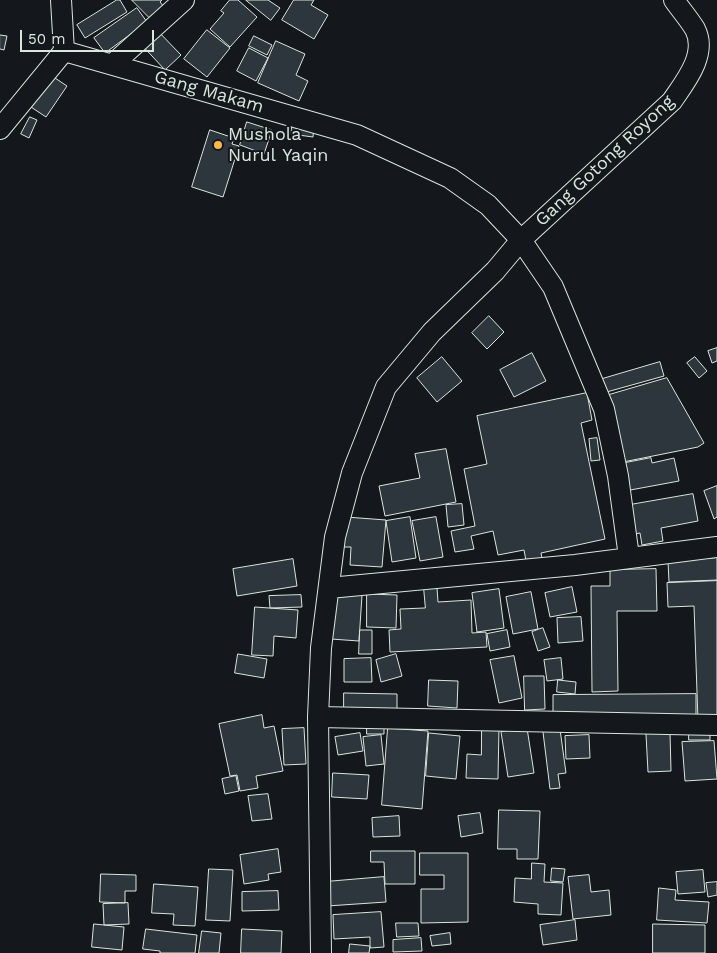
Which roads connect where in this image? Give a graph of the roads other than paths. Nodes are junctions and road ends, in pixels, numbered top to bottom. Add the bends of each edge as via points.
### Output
1 (60, 0) edge
2 (184, 0) edge
3 (674, 0) edge
4 (64, 51) junction
5 (113, 64) junction
6 (0, 129) edge
7 (522, 240) junction
8 (717, 547) edge
9 (630, 557) junction
10 (329, 588) junction
11 (318, 717) junction
12 (717, 725) edge
13 (321, 953) edge

1 - 4 street
2 - 5 street
3 - 7 street, Gang Gotong Royong via 696,31 698,55 691,73 672,101
4 - 5 street, Gang Makam
4 - 6 street
5 - 7 street, Gang Makam via 364,138 450,178 488,205
7 - 9 street, Gang Makam via 553,287 604,409
7 - 10 street, Gang Gotong Royong via 432,332 386,387 352,473 335,537
8 - 9 street
9 - 10 street
10 - 11 street, Gang Gotong Royong via 321,648
11 - 12 street
11 - 13 street, Gang Gotong Royong

